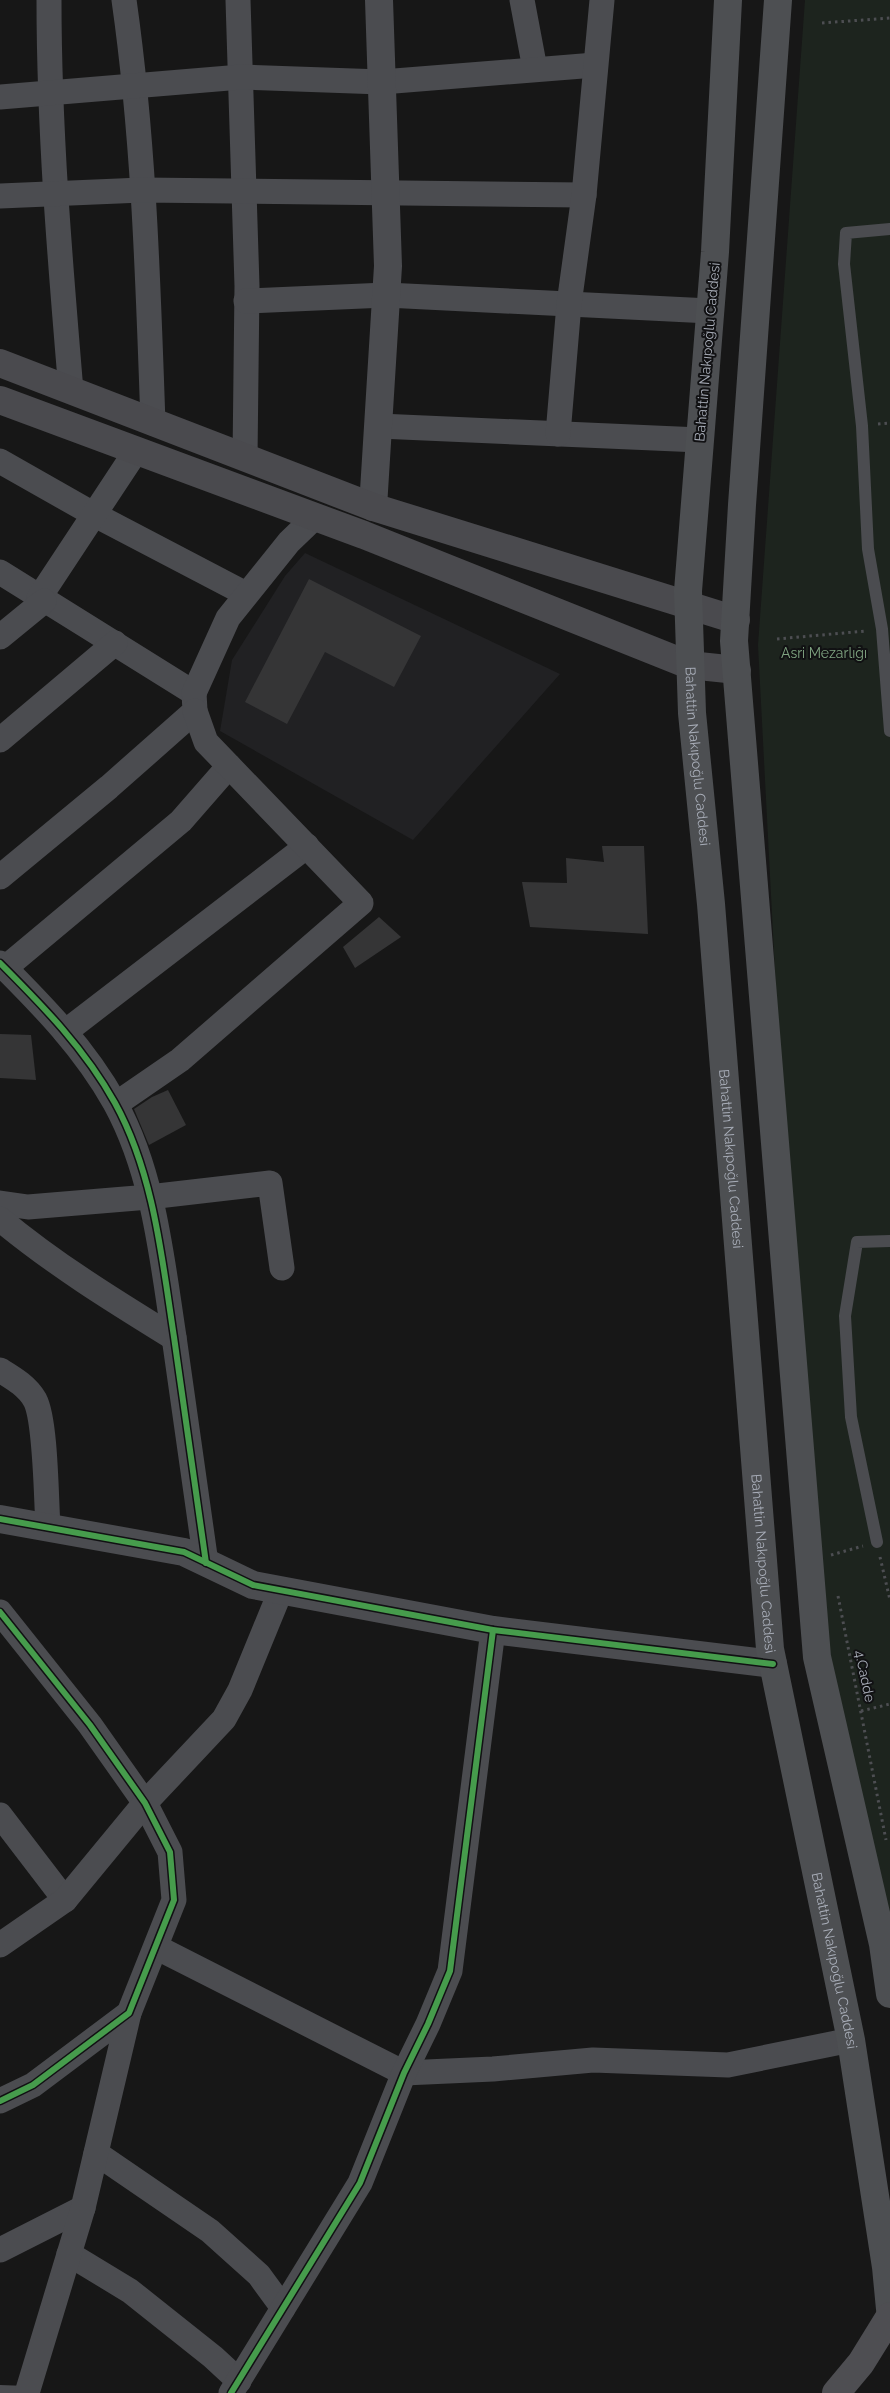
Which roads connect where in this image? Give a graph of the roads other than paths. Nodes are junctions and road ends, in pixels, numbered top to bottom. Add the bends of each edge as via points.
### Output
1 (49, 0) edge
2 (124, 0) edge
3 (238, 0) edge
4 (379, 0) edge
5 (522, 0) edge
6 (602, 0) edge
7 (728, 0) edge
8 (778, 0) edge
9 (595, 64) junction
10 (535, 69) junction
11 (241, 77) junction
12 (382, 82) junction
13 (136, 87) junction
14 (49, 93) junction
15 (0, 97) edge
16 (142, 190) junction
17 (244, 190) junction
18 (386, 192) junction
19 (55, 194) junction
20 (584, 195) junction
21 (0, 196) edge
22 (890, 228) edge
23 (386, 295) junction
24 (246, 301) junction
25 (569, 304) junction
26 (710, 311) junction
27 (0, 363) edge
28 (70, 391) junction
29 (0, 400) edge
30 (153, 422) junction
31 (379, 426) junction
32 (558, 434) junction
33 (700, 440) junction
34 (136, 451) junction
35 (245, 458) junction
36 (0, 461) edge
37 (374, 507) junction
38 (94, 515) junction
39 (315, 517) junction
40 (0, 572) edge
41 (246, 594) junction
42 (42, 599) junction
43 (688, 606) junction
44 (736, 620) junction
45 (0, 637) edge
46 (115, 643) junction
47 (690, 665) junction
48 (737, 670) junction
49 (195, 702) junction
50 (890, 730) edge
51 (0, 740) edge
52 (229, 766) junction
53 (307, 846) junction
54 (0, 877) edge
55 (3, 965) edge
56 (65, 1032) junction
57 (116, 1104) junction
58 (149, 1197) junction
59 (0, 1203) edge
60 (0, 1219) edge
61 (890, 1241) edge
62 (282, 1268) dead end
63 (174, 1338) junction
64 (0, 1370) edge
65 (0, 1519) edge
66 (48, 1526) junction
67 (877, 1542) road end
68 (206, 1562) junction
69 (280, 1590) junction
70 (0, 1612) edge
71 (493, 1630) junction
72 (773, 1664) junction
73 (144, 1803) junction
74 (0, 1815) edge
75 (65, 1900) junction
76 (0, 1945) edge
77 (156, 1947) junction
78 (890, 1994) edge
79 (129, 2014) junction
80 (851, 2040) junction
81 (404, 2073) junction
82 (0, 2101) edge
83 (96, 2152) junction
84 (83, 2208) junction
85 (0, 2250) edge
86 (69, 2254) junction
87 (284, 2308) junction
88 (890, 2310) edge
89 (890, 2316) edge
90 (235, 2387) edge
91 (0, 2391) edge
92 (28, 2393) edge
93 (836, 2393) edge

1 - 14 street
2 - 13 street
3 - 11 street
4 - 12 street
5 - 10 street
6 - 9 street
7 - 26 main road, Bahattin Nakıpoğlu Caddesi
8 - 44 main road
9 - 10 street
9 - 20 street
10 - 12 street
11 - 12 street
11 - 13 street
11 - 17 street
12 - 18 street
13 - 14 street
13 - 16 street
14 - 15 street
14 - 19 street
16 - 17 street
16 - 19 street
16 - 30 street
17 - 18 street
17 - 24 street
18 - 20 street
18 - 23 street
19 - 21 street
19 - 28 street
20 - 25 street
22 - 50 lane via 846,233 844,264 862,426 868,549 882,629
23 - 24 street
23 - 25 street
23 - 31 street
24 - 35 street
25 - 26 street
25 - 32 street
26 - 33 main road, Bahattin Nakıpoğlu Caddesi
27 - 28 main road
28 - 30 main road
29 - 34 main road
30 - 35 main road
31 - 32 street
31 - 37 street
32 - 33 street
33 - 43 main road, Bahattin Nakıpoğlu Caddesi
34 - 38 street
34 - 39 main road
35 - 37 main road
36 - 38 street
37 - 43 main road
38 - 41 street
38 - 42 street
39 - 41 street via 289,542
39 - 47 main road
40 - 42 street
41 - 49 street via 228,618
42 - 45 street
42 - 46 street
43 - 44 main road
43 - 47 main road, Bahattin Nakıpoğlu Caddesi
44 - 48 main road
46 - 49 street
46 - 51 street
47 - 48 main road
47 - 72 main road, Bahattin Nakıpoğlu Caddesi
48 - 78 main road via 817,1657 883,1944
49 - 52 street via 206,742
49 - 54 street via 108,787
52 - 53 street
52 - 55 street via 181,821
53 - 56 street
53 - 57 street via 361,903 180,1060
55 - 56 street
56 - 57 street via 88,1059
57 - 58 street via 140,1163
58 - 59 street via 28,1206
58 - 62 street via 270,1183
58 - 63 street via 159,1237
60 - 63 street via 104,1295
61 - 67 lane via 857,1242 845,1316 851,1417
63 - 68 street
64 - 66 street via 20,1382 35,1400 41,1425
65 - 66 street
66 - 68 street via 184,1552
68 - 69 street via 253,1586
69 - 71 street
69 - 73 street via 240,1690 224,1719
70 - 73 street via 90,1725
71 - 72 street
71 - 81 street via 450,1971
72 - 80 main road, Bahattin Nakıpoğlu Caddesi
73 - 75 street
73 - 77 street via 170,1852 174,1900
74 - 75 street
75 - 76 street
77 - 79 street
77 - 81 street
79 - 82 street via 33,2085
79 - 83 street
80 - 81 street via 728,2065 593,2060
80 - 88 main road, Bahattin Nakıpoğlu Caddesi
81 - 87 street via 360,2183
83 - 84 street
83 - 87 street via 210,2231 259,2275
84 - 85 street
84 - 86 street
86 - 90 street via 130,2290 213,2357
86 - 92 street
87 - 90 street
89 - 93 highway via 861,2363
91 - 92 lane

